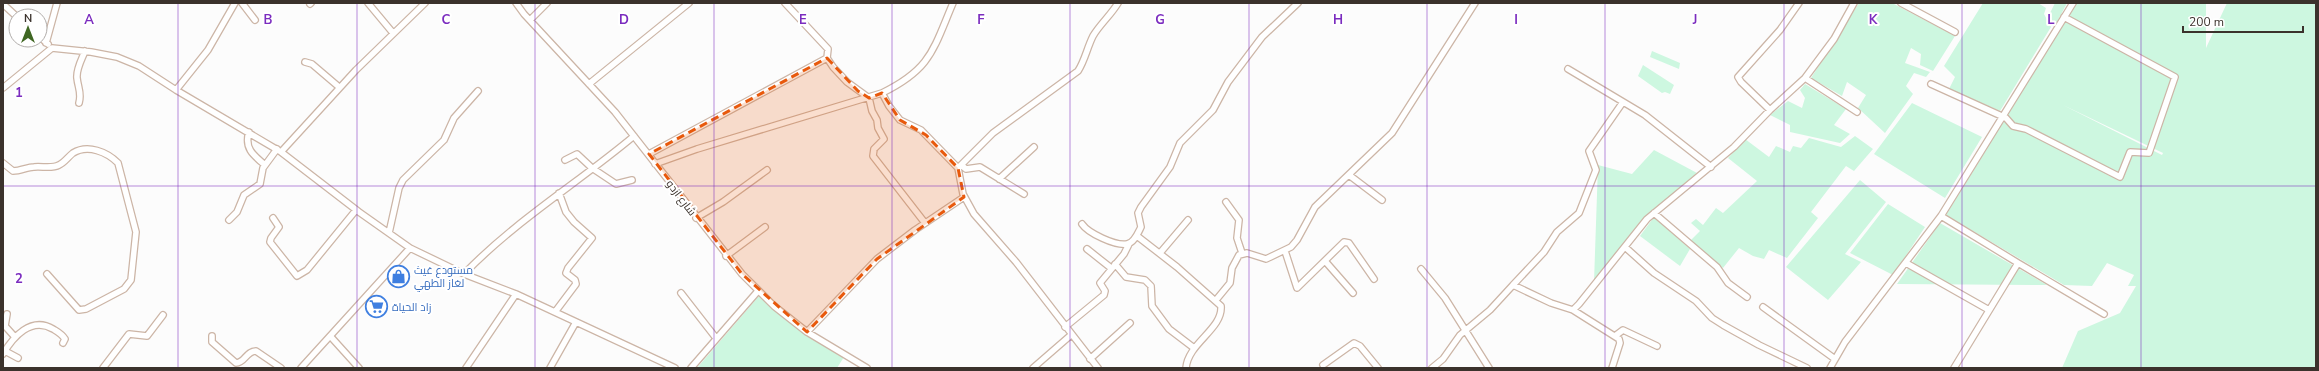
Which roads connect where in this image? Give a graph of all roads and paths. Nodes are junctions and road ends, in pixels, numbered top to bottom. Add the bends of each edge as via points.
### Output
1 (57, 3) edge
2 (235, 3) edge
3 (242, 3) edge
4 (368, 3) edge
5 (425, 3) edge
6 (516, 3) edge
7 (547, 3) edge
8 (689, 3) edge
9 (785, 3) edge
10 (953, 3) edge
11 (1118, 3) edge
12 (1298, 3) edge
13 (1476, 3) edge
14 (1799, 3) edge
15 (1854, 3) edge
16 (1901, 3) edge
17 (2073, 3) edge
18 (2064, 17) junction
19 (255, 20) dead end
20 (530, 20) junction
21 (1955, 32) dead end
22 (393, 33) junction
23 (48, 36) edge
24 (48, 45) edge
25 (52, 48) junction
26 (85, 51) junction
27 (827, 58) junction
28 (305, 62) dead end
29 (1568, 69) dead end
30 (1805, 78) junction
31 (589, 84) junction
32 (1931, 84) dead end
33 (339, 87) junction
34 (3, 88) edge
35 (176, 90) junction
36 (478, 91) dead end
37 (882, 94) junction
38 (869, 98) junction
39 (1623, 102) junction
40 (79, 103) dead end
41 (1770, 110) junction
42 (1857, 112) dead end
43 (2002, 116) junction
44 (249, 132) junction
45 (634, 136) junction
46 (1034, 148) dead end
47 (279, 150) junction
48 (649, 154) junction
49 (565, 160) dead end
50 (3, 163) edge
51 (655, 164) junction
52 (265, 165) junction
53 (960, 166) junction
54 (1711, 167) junction
55 (592, 168) junction
56 (767, 170) dead end
57 (1349, 175) junction
58 (998, 179) junction
59 (632, 180) dead end
60 (559, 193) junction
61 (1024, 194) dead end
62 (964, 196) junction
63 (1382, 200) dead end
64 (1226, 202) dead end
65 (356, 210) junction
66 (1654, 213) junction
67 (1941, 216) junction
68 (273, 218) dead end
69 (696, 218) junction
70 (229, 220) dead end
71 (1188, 220) dead end
72 (925, 223) junction
73 (1082, 224) dead end
74 (765, 227) dead end
75 (389, 233) junction
76 (1137, 236) junction
77 (1129, 244) junction
78 (1625, 247) junction
79 (410, 248) junction
80 (1087, 249) dead end
81 (1285, 251) junction
82 (1160, 253) junction
83 (1242, 253) junction
84 (726, 256) junction
85 (1325, 261) junction
86 (1906, 263) junction
87 (2018, 263) junction
88 (1113, 266) junction
89 (1421, 270) dead end
90 (47, 274) dead end
91 (464, 274) junction
92 (1374, 279) dead end
93 (1513, 285) junction
94 (758, 291) junction
95 (681, 293) dead end
96 (516, 294) junction
97 (1353, 294) dead end
98 (1747, 296) dead end
99 (1216, 300) junction
100 (1763, 307) dead end
101 (1573, 310) junction
102 (1989, 310) junction
103 (555, 312) junction
104 (8, 314) dead end
105 (2104, 314) dead end
106 (163, 315) dead end
107 (576, 322) junction
108 (1130, 323) dead end
109 (1065, 327) junction
110 (1465, 330) junction
111 (807, 332) junction
112 (1071, 335) junction
113 (14, 336) junction
114 (212, 336) dead end
115 (1615, 336) junction
116 (331, 337) junction
117 (716, 338) junction
118 (63, 343) dead end
119 (1657, 346) dead end
120 (1194, 348) junction
121 (4, 353) edge
122 (18, 358) dead end
123 (1090, 359) junction
124 (1835, 359) junction
125 (1323, 364) dead end
126 (103, 368) edge
127 (281, 368) edge
128 (301, 368) edge
129 (359, 368) edge
130 (466, 368) edge
131 (550, 368) edge
132 (674, 368) edge
133 (691, 368) edge
134 (867, 368) edge
135 (1033, 368) edge
136 (1098, 368) edge
137 (1186, 368) edge
138 (1378, 368) edge
139 (1432, 368) edge
140 (1489, 368) edge
141 (1612, 368) edge
142 (1807, 368) edge
143 (1830, 368) edge
144 (1954, 368) edge

1 - 23 street
2 - 35 street via 208,50
3 - 19 street
4 - 22 street
5 - 22 street
6 - 20 street, شارع ازدو
7 - 20 street
8 - 31 street
9 - 27 street via 828,49
10 - 37 street via 927,62 902,84
11 - 53 street via 1094,36 1078,71 993,133
12 - 76 street via 1262,36 1228,82 1213,110 1180,143 1170,167 1138,213 1142,223
13 - 57 street via 1392,133
14 - 41 street via 1780,30 1738,77
15 - 30 street via 1834,40
16 - 21 street
17 - 18 street
18 - 43 street
18 - 43 street via 2175,77 2149,153 2130,152 2120,176 2026,129 2013,126
20 - 31 street, شارع ازدو
22 - 33 street
24 - 25 street
25 - 26 street
25 - 34 street
26 - 35 street via 117,57 139,66
26 - 40 street via 77,71 82,96
27 - 38 street via 847,82
27 - 48 street
28 - 33 street via 312,64
29 - 39 street
30 - 41 street
30 - 42 street
31 - 45 street, شارع ازدو
32 - 43 street
33 - 47 street
35 - 44 street
36 - 75 street via 454,118 444,140 403,180
37 - 38 street
37 - 53 street via 900,120 921,130
38 - 51 street
38 - 72 street via 884,139 874,149 873,156
39 - 54 street via 1645,115
39 - 93 street via 1589,151 1596,170 1579,213 1556,232 1544,252
41 - 54 street via 1753,130
43 - 67 street
44 - 47 street
44 - 52 street via 247,146
45 - 48 street, شارع ازدو
45 - 55 street
46 - 58 street
47 - 52 street
47 - 65 street
48 - 51 street, شارع ازدو
49 - 55 street via 577,154
50 - 90 street via 13,171 54,166 75,152 89,149 105,153 118,163 136,232 129,284 124,289 80,310
51 - 69 street, شارع ازدو
52 - 70 street via 260,174 260,184 244,194 237,212
53 - 58 street via 966,169 980,167
53 - 62 street
54 - 66 street
55 - 59 street via 616,184
55 - 60 street
56 - 69 street
57 - 63 street
57 - 81 street via 1315,207 1297,240
58 - 61 street
60 - 91 street via 500,240
60 - 103 street via 566,212 592,238 568,268 566,273 576,284
62 - 72 street
62 - 109 street via 974,214 1016,262
64 - 83 street via 1239,220 1237,238
65 - 68 street via 307,270 297,276 270,242 279,227
65 - 75 street
66 - 78 street
66 - 98 street via 1717,267 1728,283
67 - 86 street
67 - 87 street
69 - 84 street, شارع ازدو
71 - 82 street
72 - 111 street via 877,259
73 - 77 street via 1088,232 1097,236
74 - 84 street
75 - 79 street
76 - 77 street
76 - 82 street
77 - 88 street
78 - 101 street
78 - 142 street via 1654,273 1696,302 1712,318 1758,345
79 - 91 street
79 - 116 street
80 - 88 street
81 - 83 street via 1266,259
81 - 85 street via 1297,288
82 - 99 street
83 - 99 street via 1232,268 1230,283
84 - 94 street, شارع ازدو
85 - 92 street via 1347,242
85 - 97 street
86 - 102 street
86 - 124 street
87 - 102 street
87 - 105 street
88 - 109 street via 1100,283 1104,295
88 - 120 street via 1126,277 1145,280 1151,286 1152,306 1169,328
89 - 110 street via 1445,298
91 - 96 street
93 - 101 street
93 - 110 street via 1490,310
94 - 111 street, شارع ازدو
94 - 117 street
95 - 117 street
96 - 103 street
96 - 130 street
99 - 120 street via 1221,306 1220,314
100 - 124 street
101 - 115 street
102 - 144 street
103 - 107 street
104 - 113 street via 5,326
106 - 126 street via 147,336 129,334
107 - 131 street
107 - 132 street
108 - 123 street
109 - 112 street
110 - 139 street via 1443,359
110 - 140 street
111 - 134 street, شارع ازدو
112 - 123 street
112 - 135 street
113 - 118 street via 32,325 41,324 62,335
113 - 121 street
114 - 127 street via 212,342 236,363 242,362 249,353 256,351
115 - 119 street via 1623,330
115 - 141 street via 1620,343
116 - 128 street
116 - 129 street
117 - 133 street
120 - 137 street via 1187,357
121 - 122 street
123 - 136 street
124 - 143 street
125 - 138 street via 1354,343 1360,346

